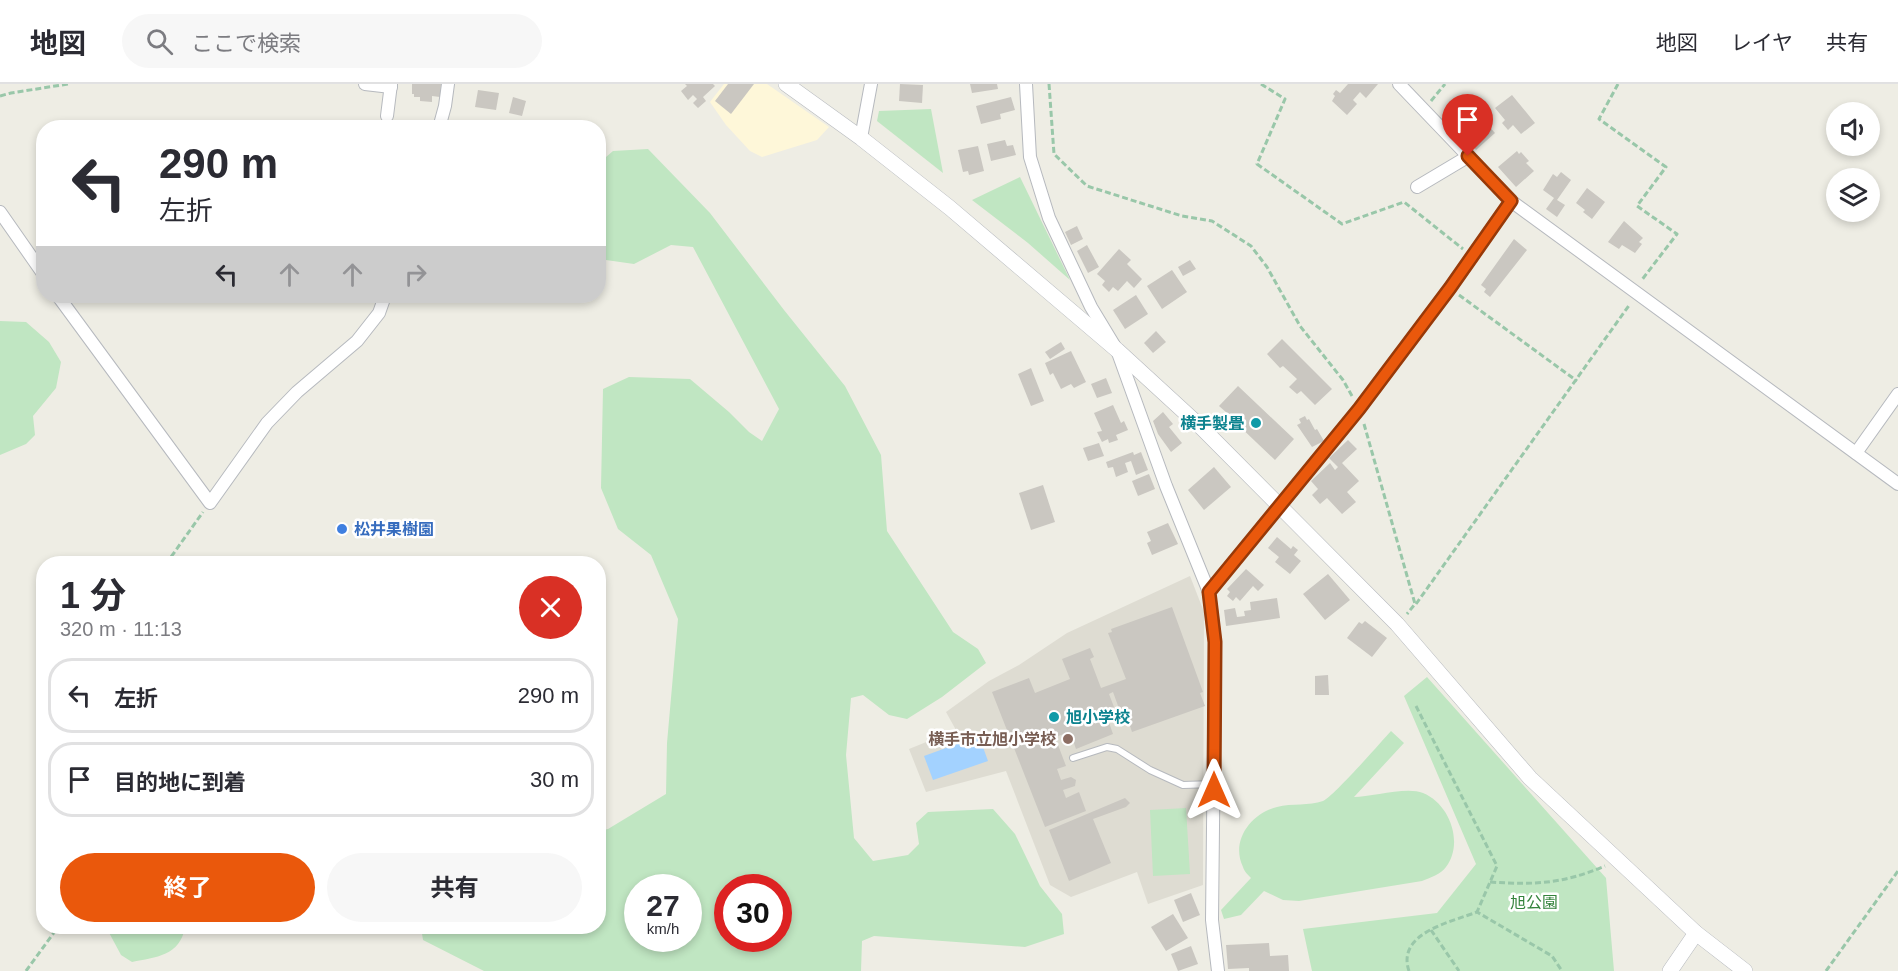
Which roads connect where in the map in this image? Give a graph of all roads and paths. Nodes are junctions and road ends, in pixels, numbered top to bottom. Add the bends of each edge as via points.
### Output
1 (68, 84) edge
2 (365, 84) edge
3 (448, 84) edge
4 (786, 84) edge
5 (871, 84) edge
6 (1026, 84) edge
7 (1049, 84) edge
8 (1261, 84) edge
9 (1399, 84) edge
10 (1445, 84) edge
11 (1618, 84) edge
12 (391, 86) edge
13 (0, 96) edge
14 (1424, 109) junction
15 (387, 116) dead end
16 (442, 120) edge
17 (861, 138) junction
18 (1468, 156) junction
19 (1417, 187) dead end
20 (1511, 201) junction
21 (0, 212) edge
22 (1473, 256) junction
23 (36, 264) edge
24 (1450, 288) junction
25 (1636, 291) junction
26 (63, 303) edge
27 (383, 303) edge
28 (1117, 350) junction
29 (1577, 381) junction
30 (1898, 394) edge
31 (1359, 409) junction
32 (1856, 453) junction
33 (1898, 484) edge
34 (210, 503) junction
35 (1280, 505) junction
36 (172, 556) edge
37 (1209, 592) junction
38 (1415, 604) junction
39 (1397, 624) junction
40 (1416, 705) dead end
41 (1073, 758) dead end
42 (1214, 784) junction
43 (1619, 861) junction
44 (1898, 871) edge
45 (1490, 882) junction
46 (1477, 912) junction
47 (1431, 930) junction
48 (1696, 933) junction
49 (53, 934) edge
50 (26, 971) edge
51 (1218, 971) edge
52 (1409, 971) edge
53 (1459, 971) edge
54 (1562, 971) edge
55 (1670, 971) edge
56 (1745, 971) edge
57 (1826, 971) edge

1 - 13 path
2 - 12 street
3 - 16 street
4 - 17 street
5 - 17 street
6 - 28 street via 1029,157 1049,218 1091,307
7 - 31 path via 1054,154 1087,186 1182,216 1212,221 1251,246 1300,326
8 - 22 path via 1285,99 1257,164 1342,224 1404,202
9 - 14 street
10 - 14 path
11 - 25 path via 1599,119 1666,167 1637,206 1677,234
12 - 15 street
14 - 18 street
17 - 28 street
18 - 19 street
18 - 20 street
20 - 22 street
20 - 25 street
21 - 23 street
22 - 24 street
24 - 29 path
24 - 31 street
25 - 29 path
25 - 32 street
26 - 34 street
27 - 34 street via 379,314 357,341 267,423
28 - 35 street
28 - 37 street
29 - 38 path
30 - 32 street
31 - 35 street
31 - 38 path
32 - 33 street
34 - 36 path
35 - 37 street
35 - 39 street
37 - 42 street via 1215,642
38 - 39 path
39 - 43 street via 1530,778
40 - 45 path via 1497,866
41 - 42 lane via 1107,747 1117,748 1150,770 1183,785
42 - 51 street via 1212,920
43 - 45 path via 1581,877 1536,885
43 - 48 street
44 - 57 path
45 - 46 path
46 - 47 path
46 - 54 path via 1552,956
47 - 52 path via 1411,944
47 - 53 path
48 - 55 street
48 - 56 street
49 - 50 path

